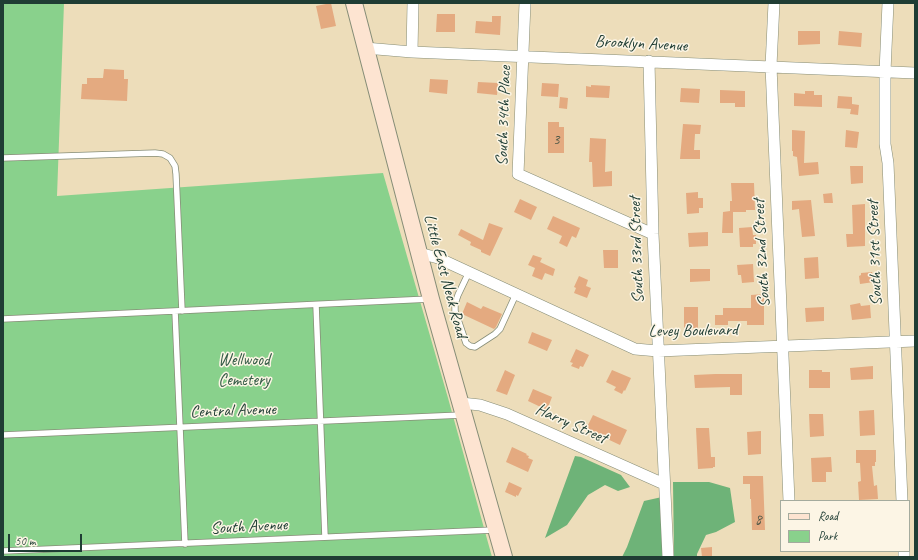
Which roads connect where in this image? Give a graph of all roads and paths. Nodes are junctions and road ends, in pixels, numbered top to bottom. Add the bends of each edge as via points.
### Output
1 (354, 3) edge
2 (413, 3) edge
3 (525, 3) edge
4 (774, 3) edge
5 (888, 3) edge
6 (365, 48) junction
7 (412, 52) junction
8 (523, 56) junction
9 (649, 61) junction
10 (771, 66) junction
11 (885, 72) junction
12 (915, 73) edge
13 (3, 158) edge
14 (653, 234) junction
15 (419, 253) junction
16 (468, 272) junction
17 (516, 294) junction
18 (431, 299) junction
19 (316, 305) junction
20 (175, 311) junction
21 (182, 311) junction
22 (3, 319) edge
23 (915, 341) edge
24 (895, 342) junction
25 (784, 346) junction
26 (658, 351) junction
27 (462, 409) junction
28 (321, 421) junction
29 (180, 427) junction
30 (3, 435) edge
31 (664, 484) junction
32 (789, 500) edge
33 (902, 500) edge
34 (496, 530) junction
35 (326, 537) junction
36 (185, 544) junction
37 (3, 551) edge
38 (504, 557) edge
39 (668, 557) edge

1 - 6 main road, Little East Neck Road
2 - 7 street
3 - 8 street
4 - 10 street, South 32nd Street
5 - 11 street, South 31st Street
6 - 7 street, Brooklyn Avenue
6 - 15 main road, Little East Neck Road
7 - 8 street, Brooklyn Avenue
8 - 9 street, Brooklyn Avenue
8 - 14 street, South 34th Place via 518,174
9 - 10 street, Brooklyn Avenue
9 - 14 street, South 33rd Street
10 - 11 street, Brooklyn Avenue
10 - 25 street, South 32nd Street
11 - 12 street, Brooklyn Avenue
11 - 24 street, South 31st Street via 885,144 888,163
13 - 21 lane via 155,153 170,158 176,174
14 - 26 street, South 33rd Street
15 - 16 street, Levey Boulevard via 438,258
15 - 18 main road, Little East Neck Road
16 - 17 street, Levey Boulevard
16 - 17 lane via 458,295 455,311 466,343 470,346 475,347 500,329
17 - 26 street, Levey Boulevard via 635,349
18 - 19 lane
18 - 27 main road, Little East Neck Road
19 - 21 lane
19 - 28 lane
20 - 21 lane
20 - 22 lane
20 - 29 lane
23 - 24 street, Levey Boulevard
24 - 25 street, Levey Boulevard
24 - 33 street, South 31st Street
25 - 26 street, Levey Boulevard
25 - 32 street, South 32nd Street
26 - 31 street, South 33rd Street
27 - 28 lane, Central Avenue
27 - 31 street, Harry Street via 480,405 508,414
27 - 34 main road, Little East Neck Road
28 - 29 lane, Central Avenue
28 - 35 lane
29 - 30 lane, Central Avenue
29 - 36 lane
31 - 39 street, South 33rd Street
34 - 35 lane, South Avenue
34 - 38 main road, Little East Neck Road
35 - 36 lane, South Avenue
36 - 37 lane, South Avenue

